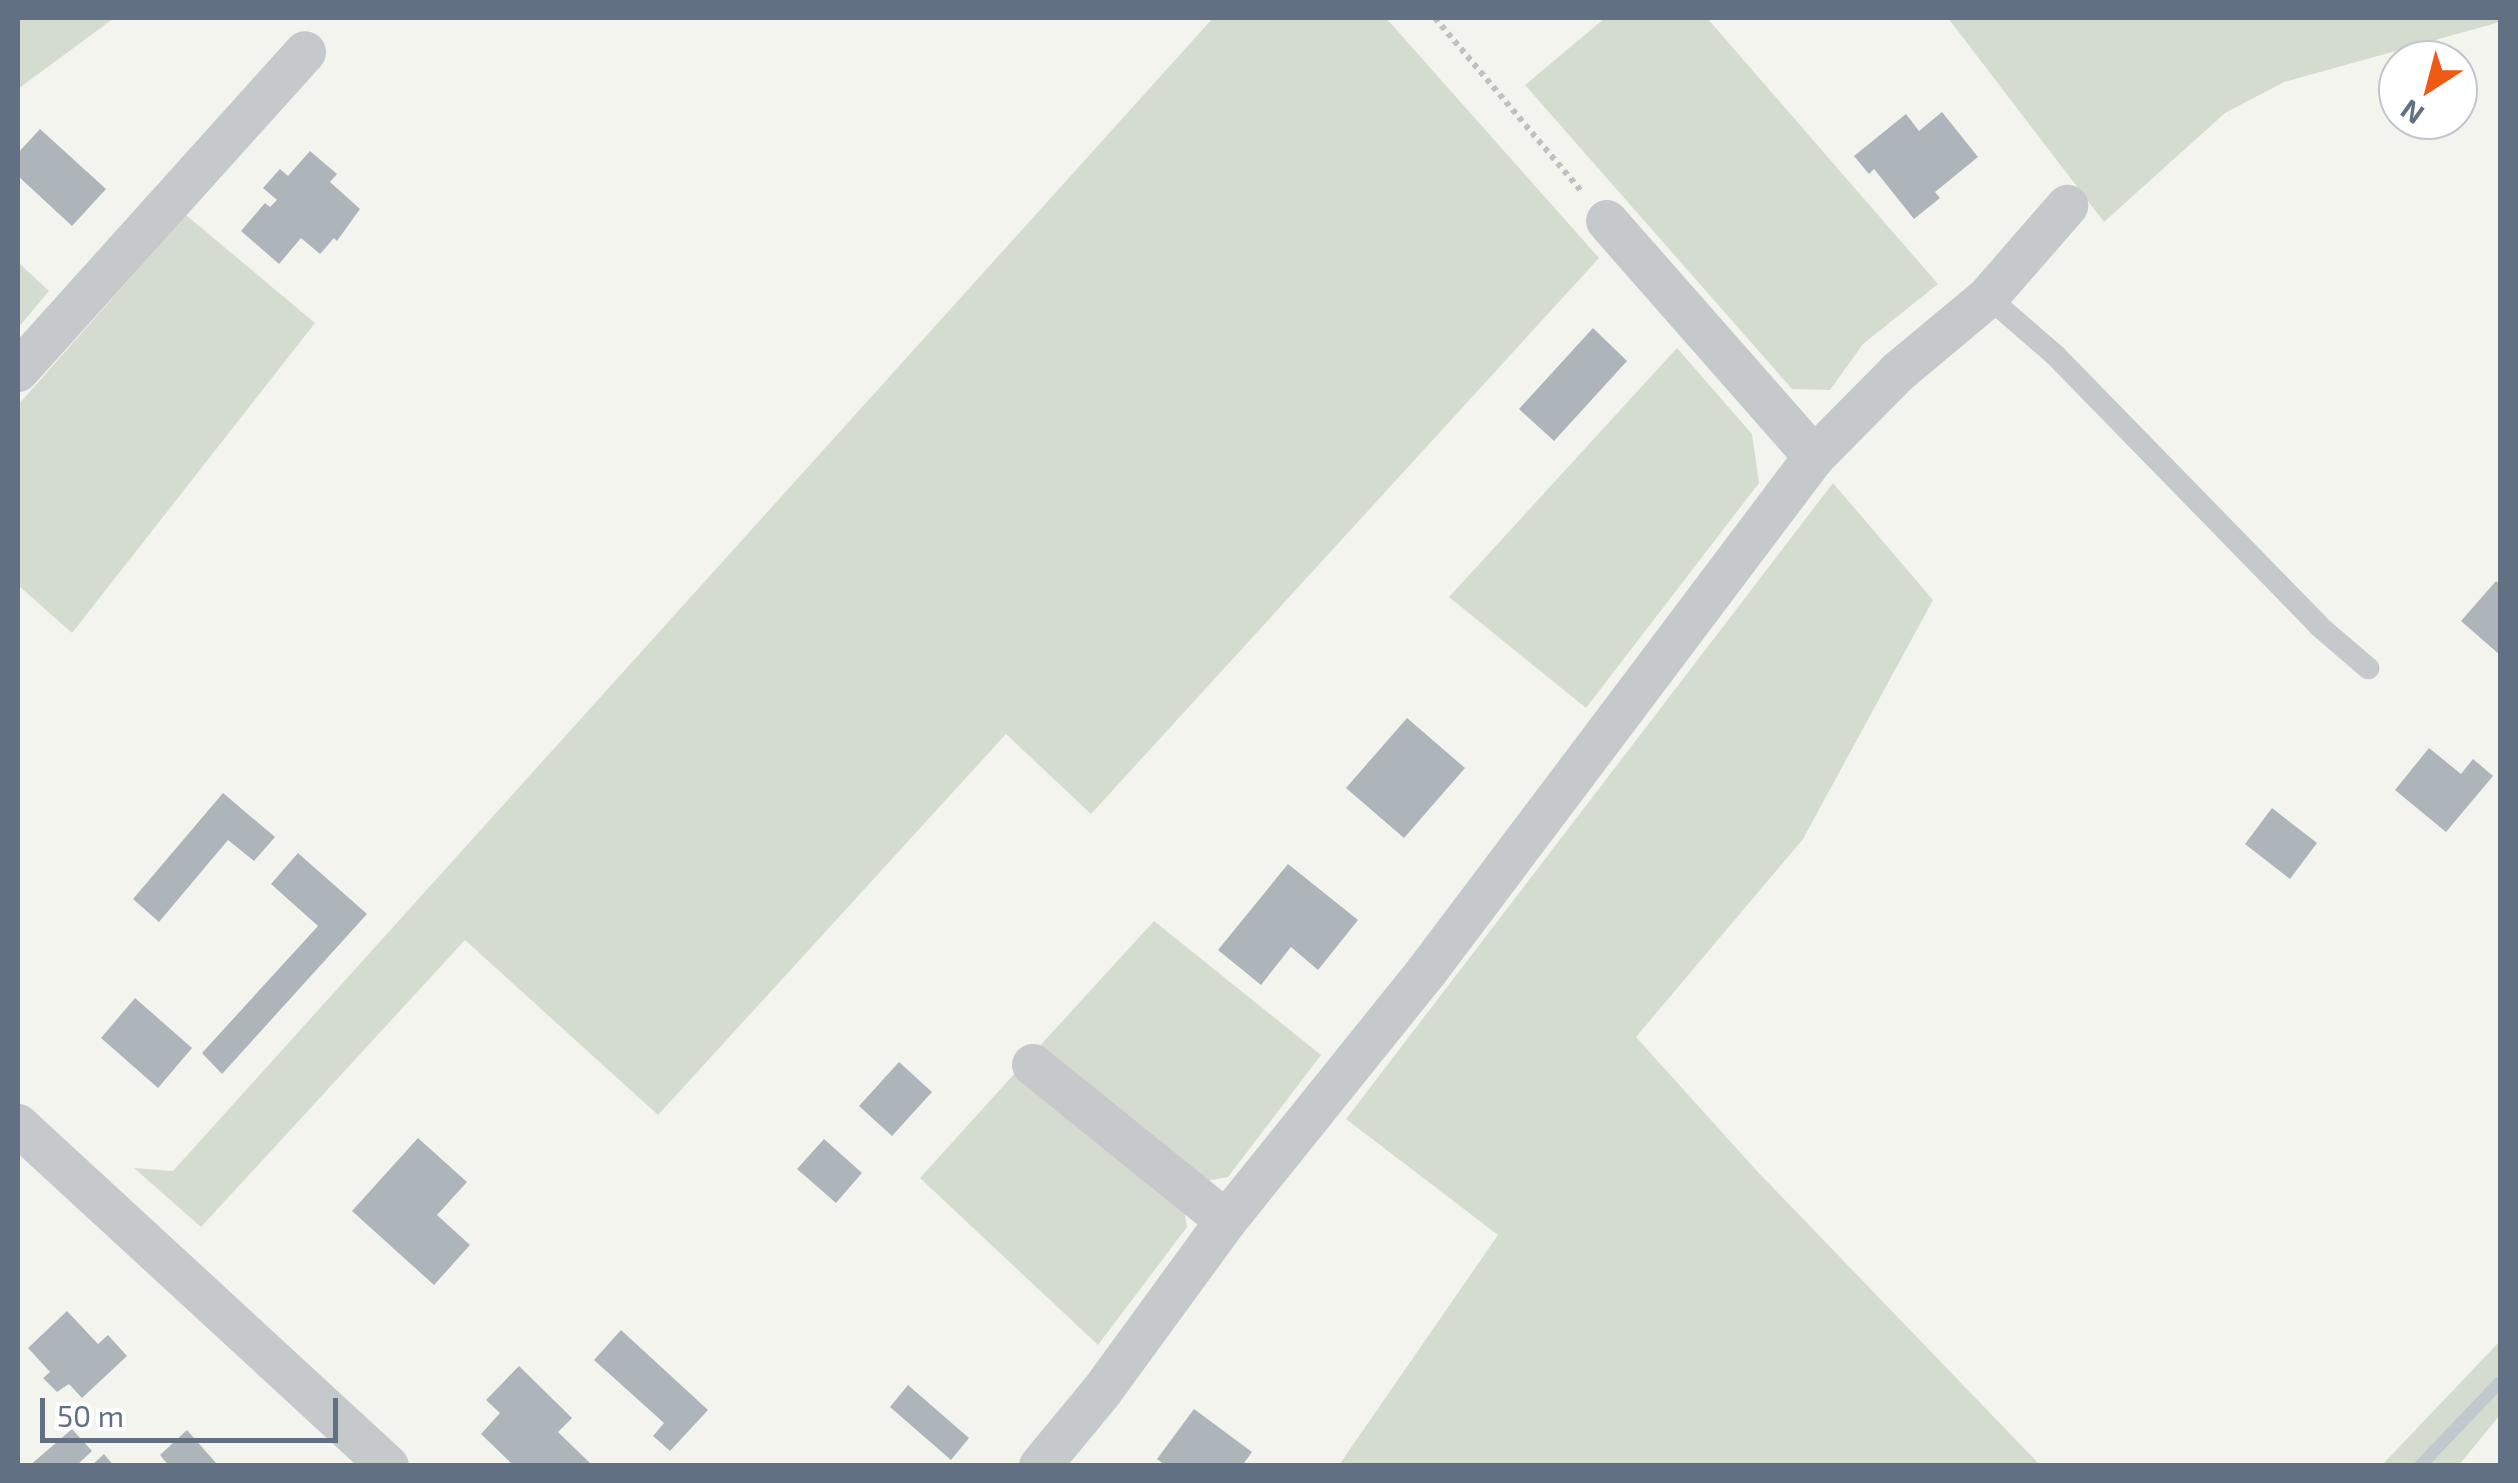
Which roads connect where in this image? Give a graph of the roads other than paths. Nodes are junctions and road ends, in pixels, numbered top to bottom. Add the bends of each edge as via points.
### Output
1 (305, 52) dead end
2 (2067, 206) dead end
3 (1607, 220) road end
4 (1988, 297) junction
5 (18, 371) edge
6 (1814, 457) junction
7 (2368, 668) dead end
8 (1033, 1066) dead end
9 (18, 1125) edge
10 (1226, 1221) junction
11 (378, 1462) edge
12 (1040, 1466) edge

1 - 5 street
2 - 4 street
3 - 6 street
4 - 6 street via 1898,372
4 - 7 lane via 2055,355
6 - 10 street via 1438,955
8 - 10 street
9 - 11 street
10 - 12 street

